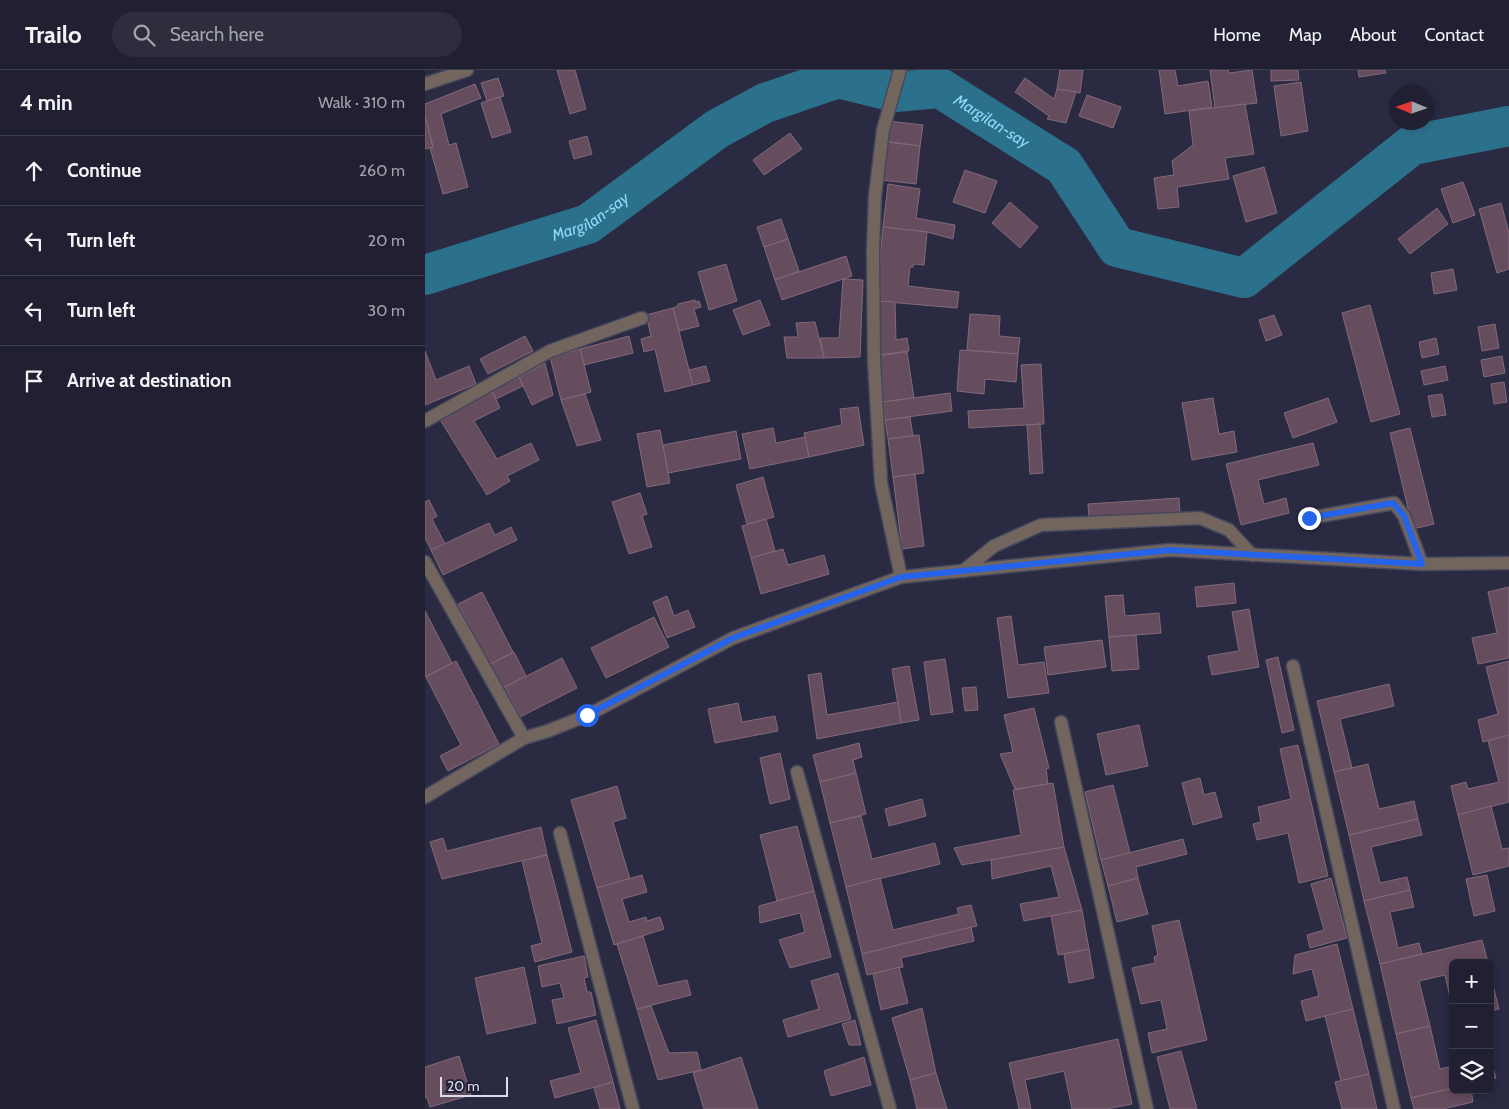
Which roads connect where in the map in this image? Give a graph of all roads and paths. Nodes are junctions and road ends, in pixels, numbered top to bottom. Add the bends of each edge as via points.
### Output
1 (467, 70) edge
2 (899, 76) edge
3 (425, 84) edge
4 (642, 318) dead end
5 (425, 421) edge
6 (1309, 518) dead end
7 (1252, 555) junction
8 (425, 562) edge
9 (1509, 563) edge
10 (1422, 564) junction
11 (963, 571) junction
12 (901, 577) junction
13 (1293, 666) dead end
14 (1061, 722) dead end
15 (523, 738) junction
16 (797, 772) dead end
17 (425, 797) edge
18 (560, 833) dead end
19 (633, 1109) edge
20 (890, 1109) edge
21 (1147, 1109) edge
22 (1395, 1109) edge

1 - 3 street
2 - 12 street via 883,130 875,196 873,361 881,483
4 - 5 street via 550,351
6 - 10 street via 1393,503 1404,516
7 - 10 street
7 - 11 street via 1170,550
7 - 11 street via 1229,530 1200,518 1041,525 993,546
8 - 15 street
9 - 10 street
11 - 12 street
12 - 15 street via 733,638 587,715
13 - 22 street
14 - 21 street
15 - 17 street
16 - 20 street
18 - 19 street

